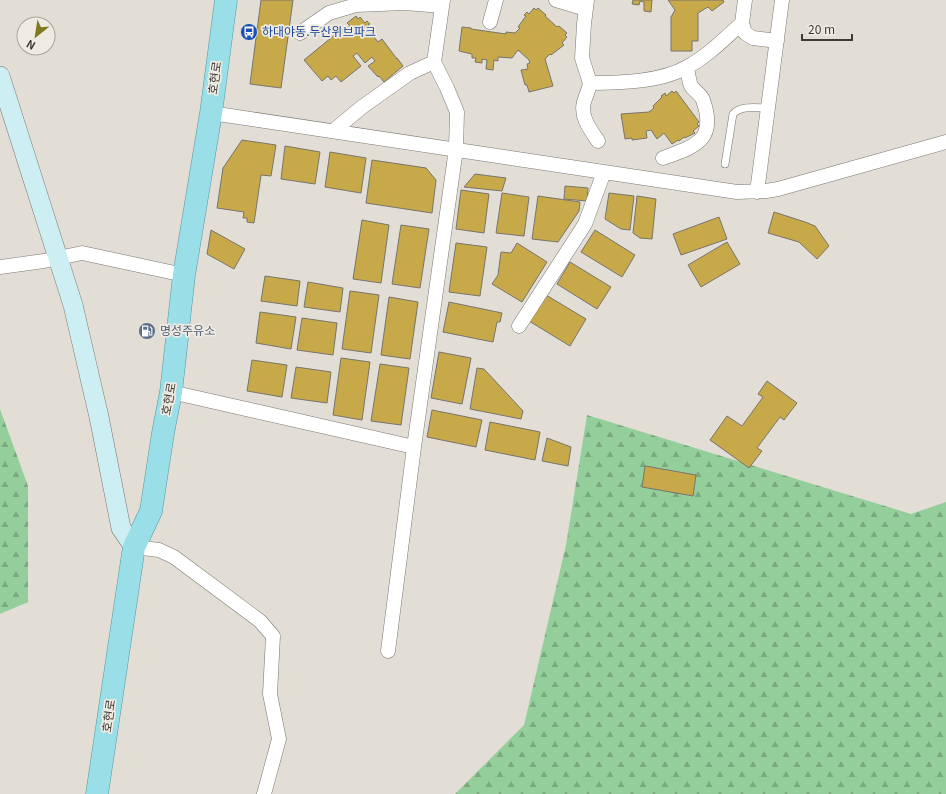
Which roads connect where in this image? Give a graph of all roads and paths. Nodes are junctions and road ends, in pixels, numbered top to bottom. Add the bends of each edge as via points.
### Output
1 (226, 0) edge
2 (496, 0) edge
3 (556, 0) edge
4 (745, 0) edge
5 (782, 0) edge
6 (443, 3) edge
7 (586, 5) edge
8 (490, 22) dead end
9 (742, 23) junction
10 (300, 33) dead end
11 (777, 40) junction
12 (434, 62) junction
13 (687, 67) junction
14 (0, 76) edge
15 (590, 83) junction
16 (768, 108) junction
17 (211, 113) junction
18 (333, 131) junction
19 (598, 141) dead end
20 (946, 142) edge
21 (456, 149) junction
22 (664, 158) dead end
23 (725, 164) dead end
24 (604, 172) junction
25 (757, 192) junction
26 (59, 257) junction
27 (0, 267) edge
28 (184, 275) junction
29 (519, 326) dead end
30 (171, 392) junction
31 (414, 447) junction
32 (134, 548) junction
33 (388, 651) dead end
34 (97, 794) edge
35 (264, 794) edge

1 - 17 main road, 호현로
2 - 8 street
3 - 7 street
4 - 9 street
5 - 11 street
6 - 10 street via 356,5 329,13
6 - 12 street
7 - 15 street via 582,58
9 - 11 street via 745,33 753,38
9 - 13 street via 710,52
11 - 16 street
12 - 18 street via 410,73
12 - 21 street via 457,112
13 - 15 street via 672,74 625,83
13 - 22 street via 691,85 702,98 707,119 706,134 700,142
14 - 26 street
15 - 19 street via 584,104 584,119
16 - 23 lane via 742,108 733,114
16 - 25 street
17 - 18 street
17 - 28 main road, 호현로
18 - 21 street
20 - 25 street via 778,189
21 - 24 street
21 - 31 street
24 - 25 street via 737,192
24 - 29 street via 585,224
26 - 27 street
26 - 28 street via 82,253
26 - 32 street via 96,402 121,528
28 - 30 main road, 호현로
30 - 31 street
30 - 32 main road, 호현로 via 162,433 151,511
31 - 33 street
32 - 34 main road, 호현로
32 - 35 street via 159,550 174,557 260,621 273,636 270,694 279,739

